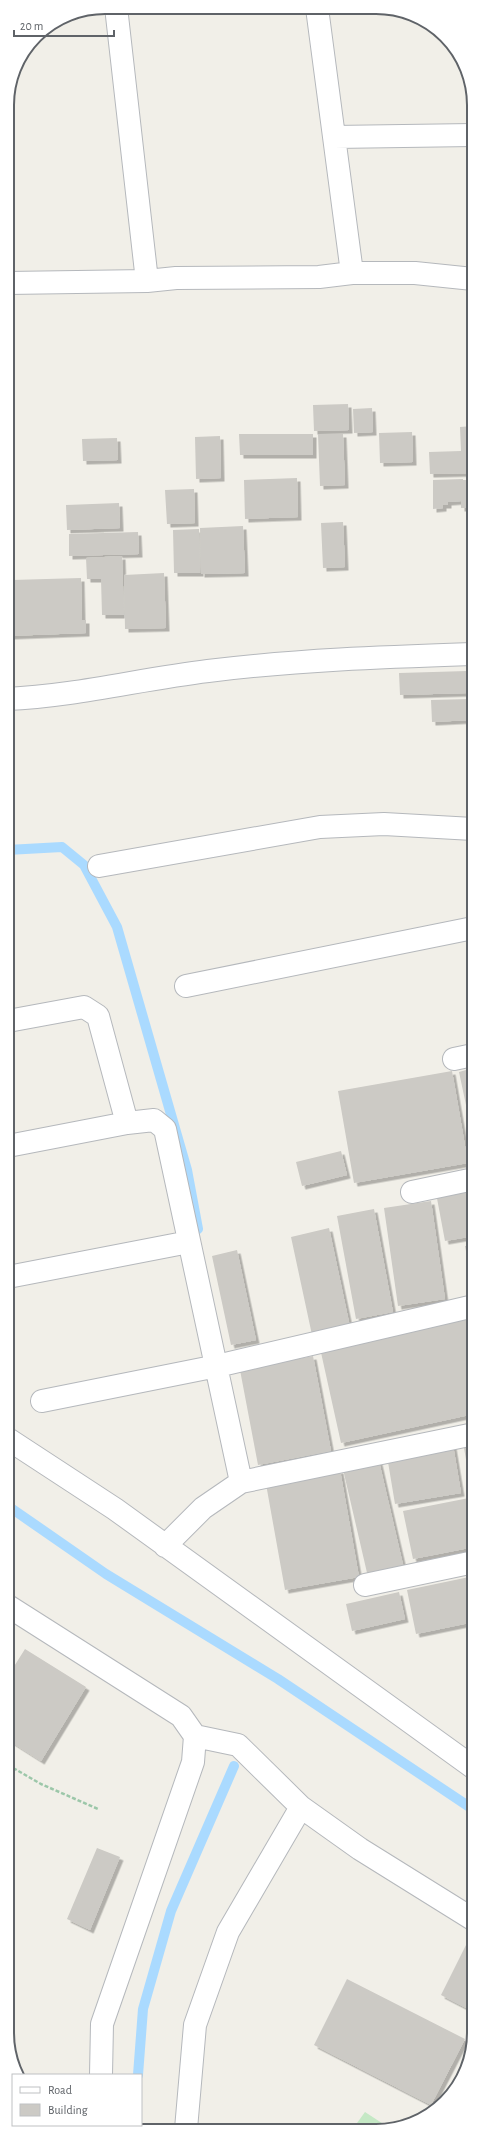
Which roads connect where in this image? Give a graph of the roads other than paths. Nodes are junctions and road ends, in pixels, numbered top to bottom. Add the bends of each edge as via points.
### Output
1 (117, 14) edge
2 (318, 14) edge
3 (467, 135) edge
4 (334, 137) junction
5 (352, 273) junction
6 (467, 278) edge
7 (146, 281) junction
8 (14, 283) edge
9 (467, 654) edge
10 (14, 699) edge
11 (467, 829) edge
12 (99, 866) dead end
13 (467, 929) edge
14 (186, 986) dead end
15 (14, 1020) edge
16 (127, 1122) junction
17 (14, 1145) edge
18 (467, 1181) edge
19 (412, 1192) dead end
20 (190, 1242) junction
21 (14, 1276) edge
22 (467, 1308) edge
23 (217, 1366) junction
24 (42, 1401) dead end
25 (467, 1435) edge
26 (14, 1443) edge
27 (241, 1482) junction
28 (165, 1546) junction
29 (467, 1563) edge
30 (365, 1585) dead end
31 (14, 1610) edge
32 (195, 1736) junction
33 (467, 1763) edge
34 (301, 1807) junction
35 (467, 1916) edge
36 (101, 2074) edge
37 (186, 2124) edge

1 - 7 street
2 - 4 street
3 - 4 street
4 - 5 street
5 - 6 street via 415,273
5 - 7 street via 319,277 176,278
7 - 8 street
9 - 10 street via 256,666
11 - 12 street via 384,824 320,827
13 - 14 street
15 - 16 street via 84,1007 98,1016
16 - 17 street
16 - 20 street via 154,1120 164,1129
18 - 19 street
20 - 21 street
20 - 23 street
22 - 23 street
23 - 24 street
23 - 27 street
25 - 27 street
26 - 28 street via 115,1509
27 - 28 street via 203,1508
28 - 33 street
29 - 30 street
31 - 32 street via 181,1716
32 - 34 street via 238,1745
32 - 36 street via 193,1762 102,2024
34 - 35 street via 360,1849
34 - 37 street via 228,1932 195,2025

